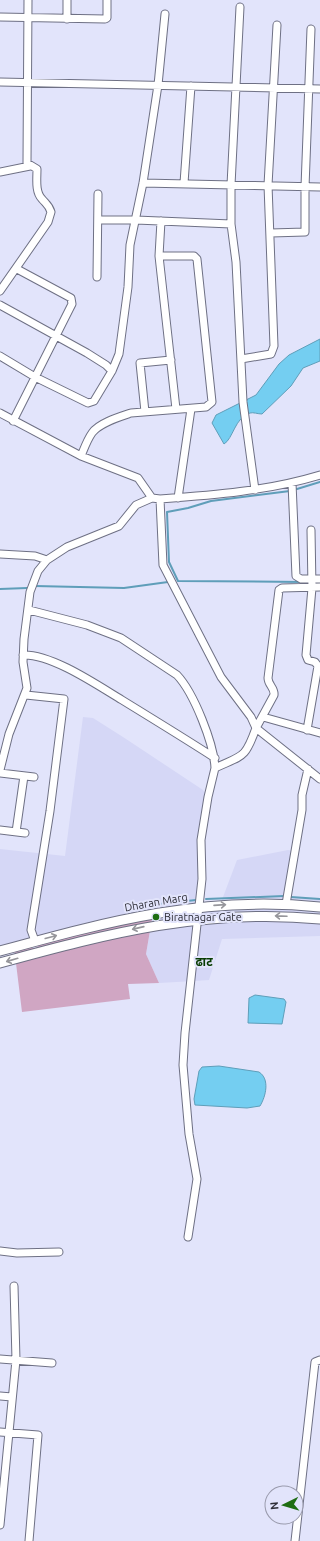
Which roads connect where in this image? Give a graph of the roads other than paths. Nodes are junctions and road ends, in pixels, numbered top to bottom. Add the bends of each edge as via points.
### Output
1 (28, 0) edge
2 (67, 0) edge
3 (107, 0) edge
4 (240, 7) dead end
5 (165, 14) dead end
6 (0, 17) edge
7 (28, 17) junction
8 (67, 18) junction
9 (277, 24) dead end
10 (311, 29) dead end
11 (0, 82) edge
12 (28, 82) junction
13 (158, 85) junction
14 (192, 86) junction
15 (237, 87) junction
16 (273, 88) junction
17 (308, 89) junction
18 (320, 89) edge
19 (30, 166) junction
20 (0, 172) edge
21 (143, 183) junction
22 (184, 183) junction
23 (231, 185) junction
24 (268, 185) junction
25 (305, 187) junction
26 (320, 187) edge
27 (98, 194) dead end
28 (98, 220) junction
29 (136, 220) junction
30 (161, 222) junction
31 (231, 224) junction
32 (270, 234) junction
33 (159, 256) junction
34 (17, 269) junction
35 (98, 277) dead end
36 (0, 291) edge
37 (0, 305) edge
38 (56, 336) junction
39 (0, 356) edge
40 (241, 359) junction
41 (170, 360) junction
42 (112, 371) junction
43 (35, 377) junction
44 (176, 409) junction
45 (191, 409) junction
46 (145, 412) junction
47 (0, 413) edge
48 (12, 420) junction
49 (81, 456) junction
50 (320, 475) edge
51 (292, 483) junction
52 (255, 490) junction
53 (152, 498) junction
54 (178, 498) junction
55 (160, 500) junction
56 (311, 530) dead end
57 (0, 554) edge
58 (47, 560) junction
59 (320, 578) edge
60 (312, 579) junction
61 (316, 588) edge
62 (29, 610) junction
63 (23, 655) junction
64 (26, 695) junction
65 (263, 717) junction
66 (256, 728) junction
67 (307, 730) junction
68 (320, 734) edge
69 (215, 758) junction
70 (215, 768) junction
71 (308, 769) junction
72 (0, 771) edge
73 (24, 776) junction
74 (34, 777) dead end
75 (320, 779) edge
76 (0, 830) edge
77 (16, 832) junction
78 (25, 833) dead end
79 (286, 904) junction
80 (198, 906) junction
81 (320, 907) edge
82 (197, 919) junction
83 (320, 919) edge
84 (35, 941) junction
85 (0, 951) edge
86 (0, 963) edge
87 (188, 1237) dead end
88 (0, 1251) edge
89 (59, 1252) dead end
90 (14, 1286) dead end
91 (0, 1359) edge
92 (16, 1360) junction
93 (320, 1360) edge
94 (52, 1363) dead end
95 (0, 1396) edge
96 (12, 1397) junction
97 (0, 1432) edge
98 (9, 1433) junction
99 (0, 1525) edge
100 (29, 1541) edge
101 (295, 1541) edge

1 - 7 street
2 - 8 street
3 - 8 street via 105,19
4 - 15 street
5 - 13 street
6 - 7 street
7 - 8 street
7 - 12 street
9 - 16 street
10 - 17 street
11 - 12 street
12 - 13 street
12 - 19 street via 27,162
13 - 14 street
13 - 21 street
14 - 15 street
14 - 22 street
15 - 16 street
15 - 23 street
16 - 17 street
16 - 24 street
17 - 18 street
17 - 25 street
19 - 20 street
19 - 34 street via 37,169 37,189 41,198 48,203 51,212 48,222
21 - 22 street
21 - 29 street
22 - 23 street
23 - 24 street
23 - 31 street
24 - 25 street
24 - 32 street
25 - 26 street
25 - 32 street via 305,232
27 - 28 street
28 - 29 street
28 - 35 street
29 - 30 street
29 - 42 street via 130,245 123,334
30 - 31 street
30 - 33 street
31 - 40 street via 236,262
32 - 40 street via 273,351 271,354
33 - 41 street
33 - 45 street via 194,256 197,259 212,402 206,407
34 - 36 street
34 - 38 street via 71,298 72,304
37 - 38 street
38 - 42 street
38 - 43 street
39 - 43 street
40 - 52 street via 243,402
41 - 44 street
41 - 46 street via 140,363
42 - 43 street via 94,401 88,403
43 - 48 street
44 - 45 street
44 - 46 street
45 - 54 street
46 - 49 street via 123,416 96,429
47 - 48 street
48 - 49 street
49 - 53 street via 138,478
50 - 51 street
51 - 52 street
51 - 60 street via 296,576
52 - 54 street
53 - 55 street
53 - 58 street via 136,505 118,526 91,536
54 - 55 street
55 - 66 street via 162,552 166,571 221,677 251,717
56 - 60 street
57 - 58 street via 35,556
58 - 62 street via 33,580
59 - 60 street
60 - 61 street
61 - 65 street via 278,590 268,678 275,692
61 - 67 street via 306,655 308,660 318,666
62 - 63 street
62 - 69 street via 87,625 121,638 177,675 184,682 206,729
63 - 64 street
63 - 69 street via 46,660 85,678
64 - 72 street via 9,734
64 - 84 street via 64,699 31,930
65 - 66 street
65 - 67 street
66 - 70 street via 244,755
66 - 71 street
67 - 68 street
69 - 70 street
70 - 80 street via 201,840 202,879
71 - 75 street
71 - 79 street
72 - 73 street
73 - 74 street
73 - 77 street
76 - 77 street
77 - 78 street
80 -> 79 main road, Dharan Marg
79 - 81 main road, Dharan Marg
80 - 82 street
84 -> 80 main road, Dharan Marg via 149,914
83 -> 82 main road, Dharan Marg via 278,916
82 -> 86 main road, Dharan Marg via 95,938
82 - 87 street via 183,1065 189,1134 197,1179
84 - 85 main road, Dharan Marg
88 - 89 street
90 - 92 street
91 - 92 street
92 - 94 street
92 - 96 street
93 - 101 street via 315,1362
95 - 96 street
96 - 98 street
97 - 98 street
98 - 99 street
98 - 100 street via 38,1435

